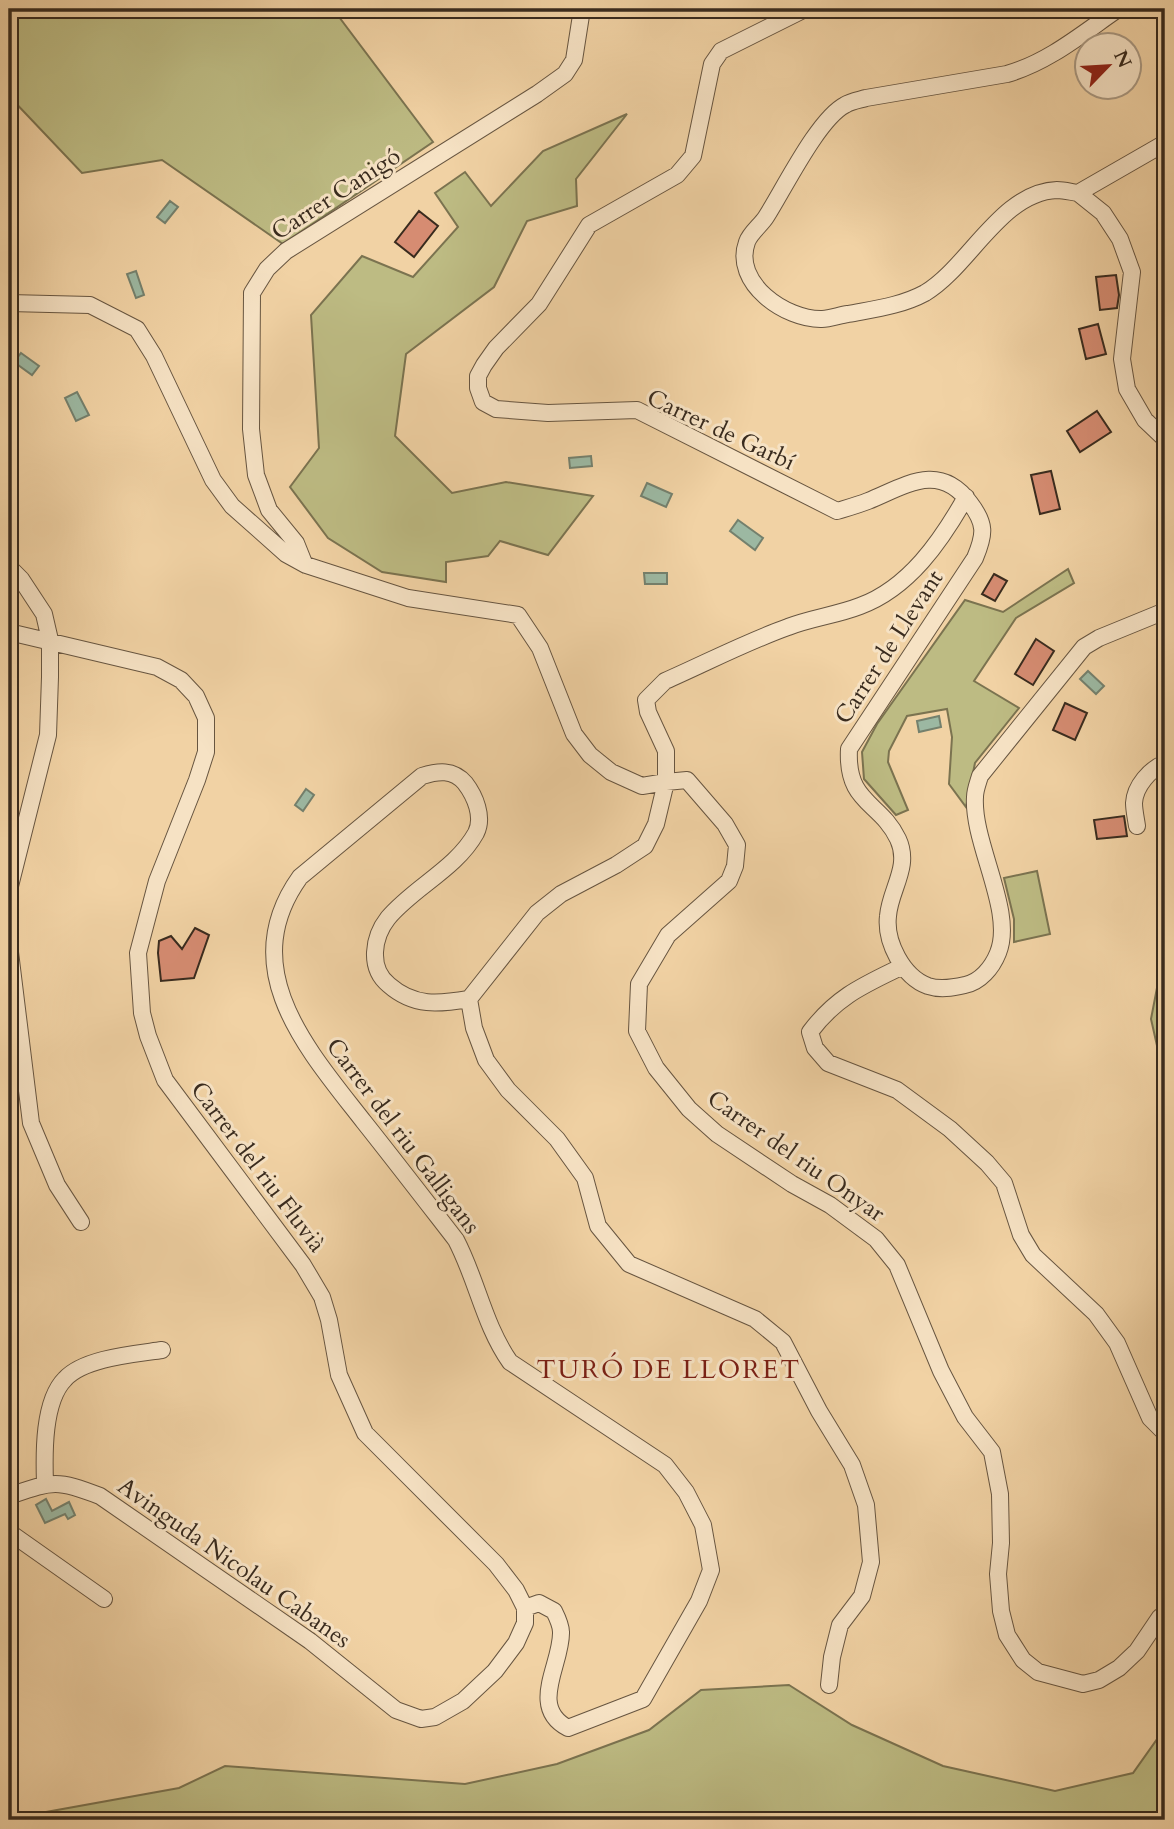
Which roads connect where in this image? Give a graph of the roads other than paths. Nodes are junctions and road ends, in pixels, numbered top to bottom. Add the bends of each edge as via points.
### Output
1 (582, 9) edge
2 (805, 9) edge
3 (1118, 9) edge
4 (1165, 143) edge
5 (1078, 193) junction
6 (9, 303) edge
7 (1165, 439) edge
8 (965, 497) junction
9 (304, 563) junction
10 (9, 567) edge
11 (1165, 611) edge
12 (9, 632) edge
13 (50, 640) junction
14 (1165, 763) edge
15 (666, 782) junction
16 (1137, 826) dead end
17 (9, 890) edge
18 (9, 944) edge
19 (903, 966) junction
20 (469, 999) junction
21 (82, 1222) dead end
22 (162, 1349) dead end
23 (1165, 1433) edge
24 (45, 1483) junction
25 (9, 1496) edge
26 (9, 1532) edge
27 (104, 1599) dead end
28 (525, 1608) junction
29 (1160, 1617) dead end
30 (829, 1685) dead end

1 - 9 street, Carrer Canigó via 574,60 565,74 286,251 252,293 251,429 256,475 270,510 296,543
2 - 8 street, Carrer de Garbí via 721,51 712,64 693,156 677,175 589,225 539,304 484,365 478,388 483,402 496,410 573,414 637,410 836,511 926,478 945,482
3 - 5 street via 1027,68 845,105 820,130 747,241 745,259 753,283 771,302 795,313 821,319 894,305 925,292 1031,196 1056,190
4 - 5 street
5 - 7 street via 1103,213 1120,239 1132,272 1122,359 1127,388 1145,420
6 - 9 street via 90,305 137,329 212,480 261,533
8 - 15 street via 951,524 909,576 885,595 786,628 654,689 646,700 666,751
8 - 19 street, Carrer de Llevant via 981,517 983,539 975,558 849,749 852,782 899,840 903,868 888,914 888,932
9 - 15 street via 408,598 518,615 540,648 574,734 590,755 611,772 642,786
10 - 13 street via 44,614
11 - 19 street, Carrer de Llevant via 1084,647 980,776 974,794 975,815 1003,925 999,952 988,969 974,983 947,989 927,986
12 - 13 street, Carrer del riu Fluvià
13 - 17 street via 48,735
13 - 28 street, Carrer del riu Fluvià via 157,667 181,680 196,696 206,718 206,752 157,881 138,953 148,1037 165,1080 322,1297 339,1375 365,1433 496,1564
14 - 16 street via 1140,784 1134,802
15 - 20 street via 656,824 645,846 537,913
15 - 29 street, Carrer del riu Onyar via 687,780 737,845 729,881 668,934 639,984 638,1031 656,1068 689,1109 717,1134 830,1205 876,1239 897,1265 953,1394 992,1452 1000,1494 1002,1611 1006,1635 1023,1660 1038,1672 1083,1684 1099,1680 1137,1651
18 - 21 street via 31,1123 57,1185
19 - 23 street via 849,993 825,1013 810,1032 815,1048 828,1063 897,1090 987,1163 1004,1183 1021,1235 1033,1255 1096,1314 1117,1343 1150,1418
20 - 28 street, Carrer del riu Galligans via 437,1004 407,997 387,984 375,963 376,941 388,919 464,851 478,830 473,793 459,776 438,771 422,776 300,877 285,897 277,920 275,967 285,1006 308,1049 456,1240 489,1326 510,1362 665,1465 703,1525 711,1570 699,1601 643,1699 568,1728 558,1723 547,1701 559,1650 558,1620 554,1611 539,1603
20 - 30 street via 486,1060 578,1168 598,1226 629,1264 755,1319 783,1342 852,1465 866,1506 871,1562 862,1596 840,1625
22 - 24 street via 111,1358 65,1378 52,1399
24 - 25 street, Avinguda Nicolau Cabanes
24 - 28 street, Avinguda Nicolau Cabanes via 69,1484 100,1496 310,1641 396,1710 421,1719 435,1717 463,1701 495,1671 516,1643 525,1623
26 - 27 street

